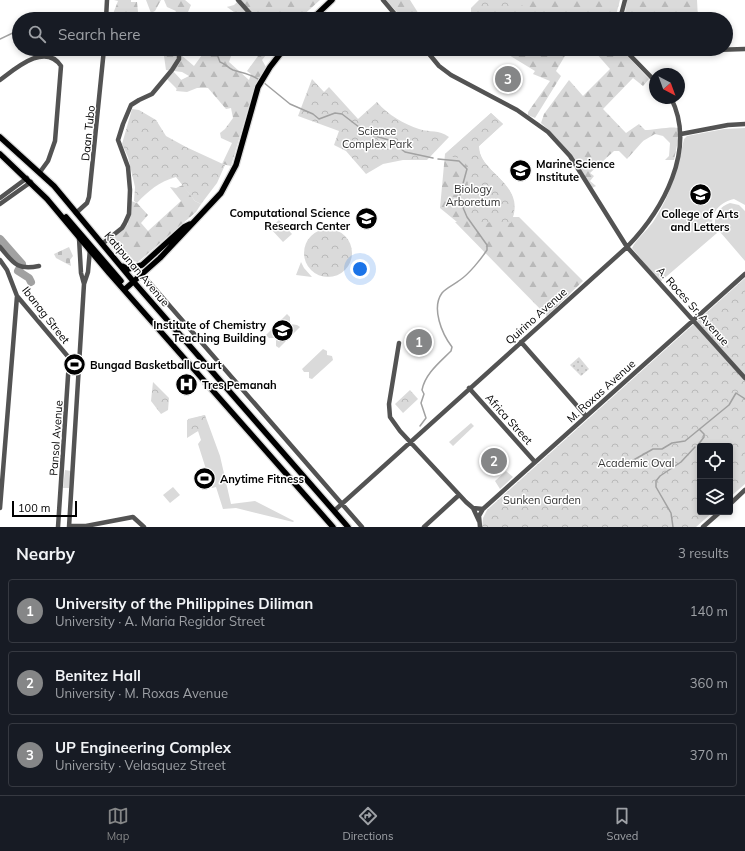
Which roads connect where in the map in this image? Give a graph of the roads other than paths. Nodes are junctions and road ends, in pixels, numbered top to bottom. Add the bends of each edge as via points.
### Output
1 (107, 0) edge
2 (238, 0) edge
3 (332, 0) edge
4 (382, 0) edge
5 (624, 0) edge
6 (106, 12) edge
7 (249, 12) edge
8 (319, 12) edge
9 (393, 12) edge
10 (621, 12) edge
11 (733, 49) edge
12 (745, 49) edge
13 (103, 56) edge
14 (179, 56) edge
15 (278, 56) edge
16 (431, 56) edge
17 (631, 56) edge
18 (649, 75) edge
19 (0, 80) edge
20 (674, 104) edge
21 (745, 124) edge
22 (681, 134) junction
23 (0, 137) edge
24 (0, 154) edge
25 (40, 172) junction
26 (29, 180) junction
27 (0, 198) edge
28 (0, 204) edge
29 (59, 212) junction
30 (76, 212) junction
31 (192, 223) junction
32 (79, 237) junction
33 (102, 244) junction
34 (0, 247) edge
35 (627, 247) junction
36 (90, 249) junction
37 (0, 260) edge
38 (39, 266) dead end
39 (120, 266) junction
40 (142, 274) junction
41 (745, 274) edge
42 (132, 280) junction
43 (84, 284) junction
44 (124, 290) junction
45 (142, 290) junction
46 (16, 296) junction
47 (693, 320) junction
48 (186, 341) junction
49 (399, 342) dead end
50 (521, 342) junction
51 (176, 348) junction
52 (70, 359) junction
53 (78, 359) junction
54 (745, 378) edge
55 (469, 388) junction
56 (586, 416) junction
57 (260, 427) junction
58 (251, 434) junction
59 (410, 442) junction
60 (535, 462) junction
61 (745, 490) edge
62 (459, 495) junction
63 (733, 501) edge
64 (342, 503) junction
65 (0, 508) edge
66 (473, 508) junction
67 (483, 508) junction
68 (334, 511) junction
69 (717, 515) edge
70 (479, 521) junction
71 (107, 525) edge
72 (69, 526) edge
73 (58, 527) edge
74 (144, 527) edge
75 (333, 527) edge
76 (348, 527) edge
77 (362, 527) edge
78 (424, 527) edge
79 (480, 527) edge
80 (704, 527) edge

1 - 6 street
2 - 7 street
3 - 8 main road
4 - 9 street
5 - 10 street
11 - 12 street
13 - 30 street, Daan Tubo via 89,197 87,203
14 - 33 street via 172,70 152,94 131,105 123,124 118,140 128,167 129,214 122,228
15 - 31 main road via 258,87 232,176 212,205
16 - 35 street, A. Roces Sr. Avenue via 451,75 517,110 548,132 573,160
17 - 18 street
19 - 25 street via 38,56 50,57 61,66 55,141 48,162
20 - 22 street, Quirino Avenue
21 - 22 street via 728,124
22 - 35 street, Quirino Avenue via 677,162 664,196 643,230
23 - 25 main road, Katipunan Avenue
24 - 26 main road, Katipunan Avenue
25 - 30 main road, Katipunan Avenue
26 - 27 street
26 - 28 street
26 - 29 main road, Katipunan Avenue
29 - 32 main road, Katipunan Avenue
29 - 42 main road via 72,222 122,283 127,284
30 - 33 main road, Katipunan Avenue
31 - 39 main road via 142,266 128,269
31 - 40 main road
32 - 36 main road, Katipunan Avenue
32 - 43 street, Pansol Avenue
33 - 39 main road, Katipunan Avenue
34 - 38 street via 12,264 25,268
35 - 47 street, A. Roces Sr. Avenue
35 - 50 street, Quirino Avenue
36 - 43 street, Pansol Avenue
36 - 44 main road, Katipunan Avenue
37 - 46 street, Ibanag Street via 7,270
39 - 42 main road, Katipunan Avenue
40 - 42 main road
40 - 45 main road
40 - 64 street, Katipunan Avenue
41 - 47 street, M. Roxas Avenue
42 - 44 main road
42 - 45 main road, Katipunan Avenue
43 - 53 street, Pansol Avenue
44 - 51 main road, Katipunan Avenue
45 - 48 main road, Katipunan Avenue
46 - 52 street, Ibanag Street
46 - 65 street
47 - 54 street, A. Roces Sr. Avenue
47 - 56 street, M. Roxas Avenue
48 - 51 main road
48 - 57 main road, Katipunan Avenue
49 - 59 street via 389,404 392,422
50 - 55 street, Quirino Avenue
50 - 56 street
51 - 58 main road, Katipunan Avenue
52 - 53 street
52 - 73 street, Pansol Avenue
53 - 72 street, Pansol Avenue
55 - 59 street, Quirino Avenue
55 - 60 street, Africa Street
56 - 60 street, M. Roxas Avenue
57 - 58 main road
57 - 68 main road, Katipunan Avenue
58 - 75 main road, Katipunan Avenue
59 - 62 street
59 - 64 street, Quirino Avenue
60 - 67 street, M. Roxas Avenue
61 - 63 street
62 - 66 street
62 - 78 street
64 - 68 street, Quirino Avenue
64 - 77 street, Katipunan Avenue
66 - 67 street
66 - 70 street
67 - 70 street
68 - 76 main road, Katipunan Avenue
69 - 80 street
70 - 79 street
71 - 72 street
71 - 74 street via 133,517

